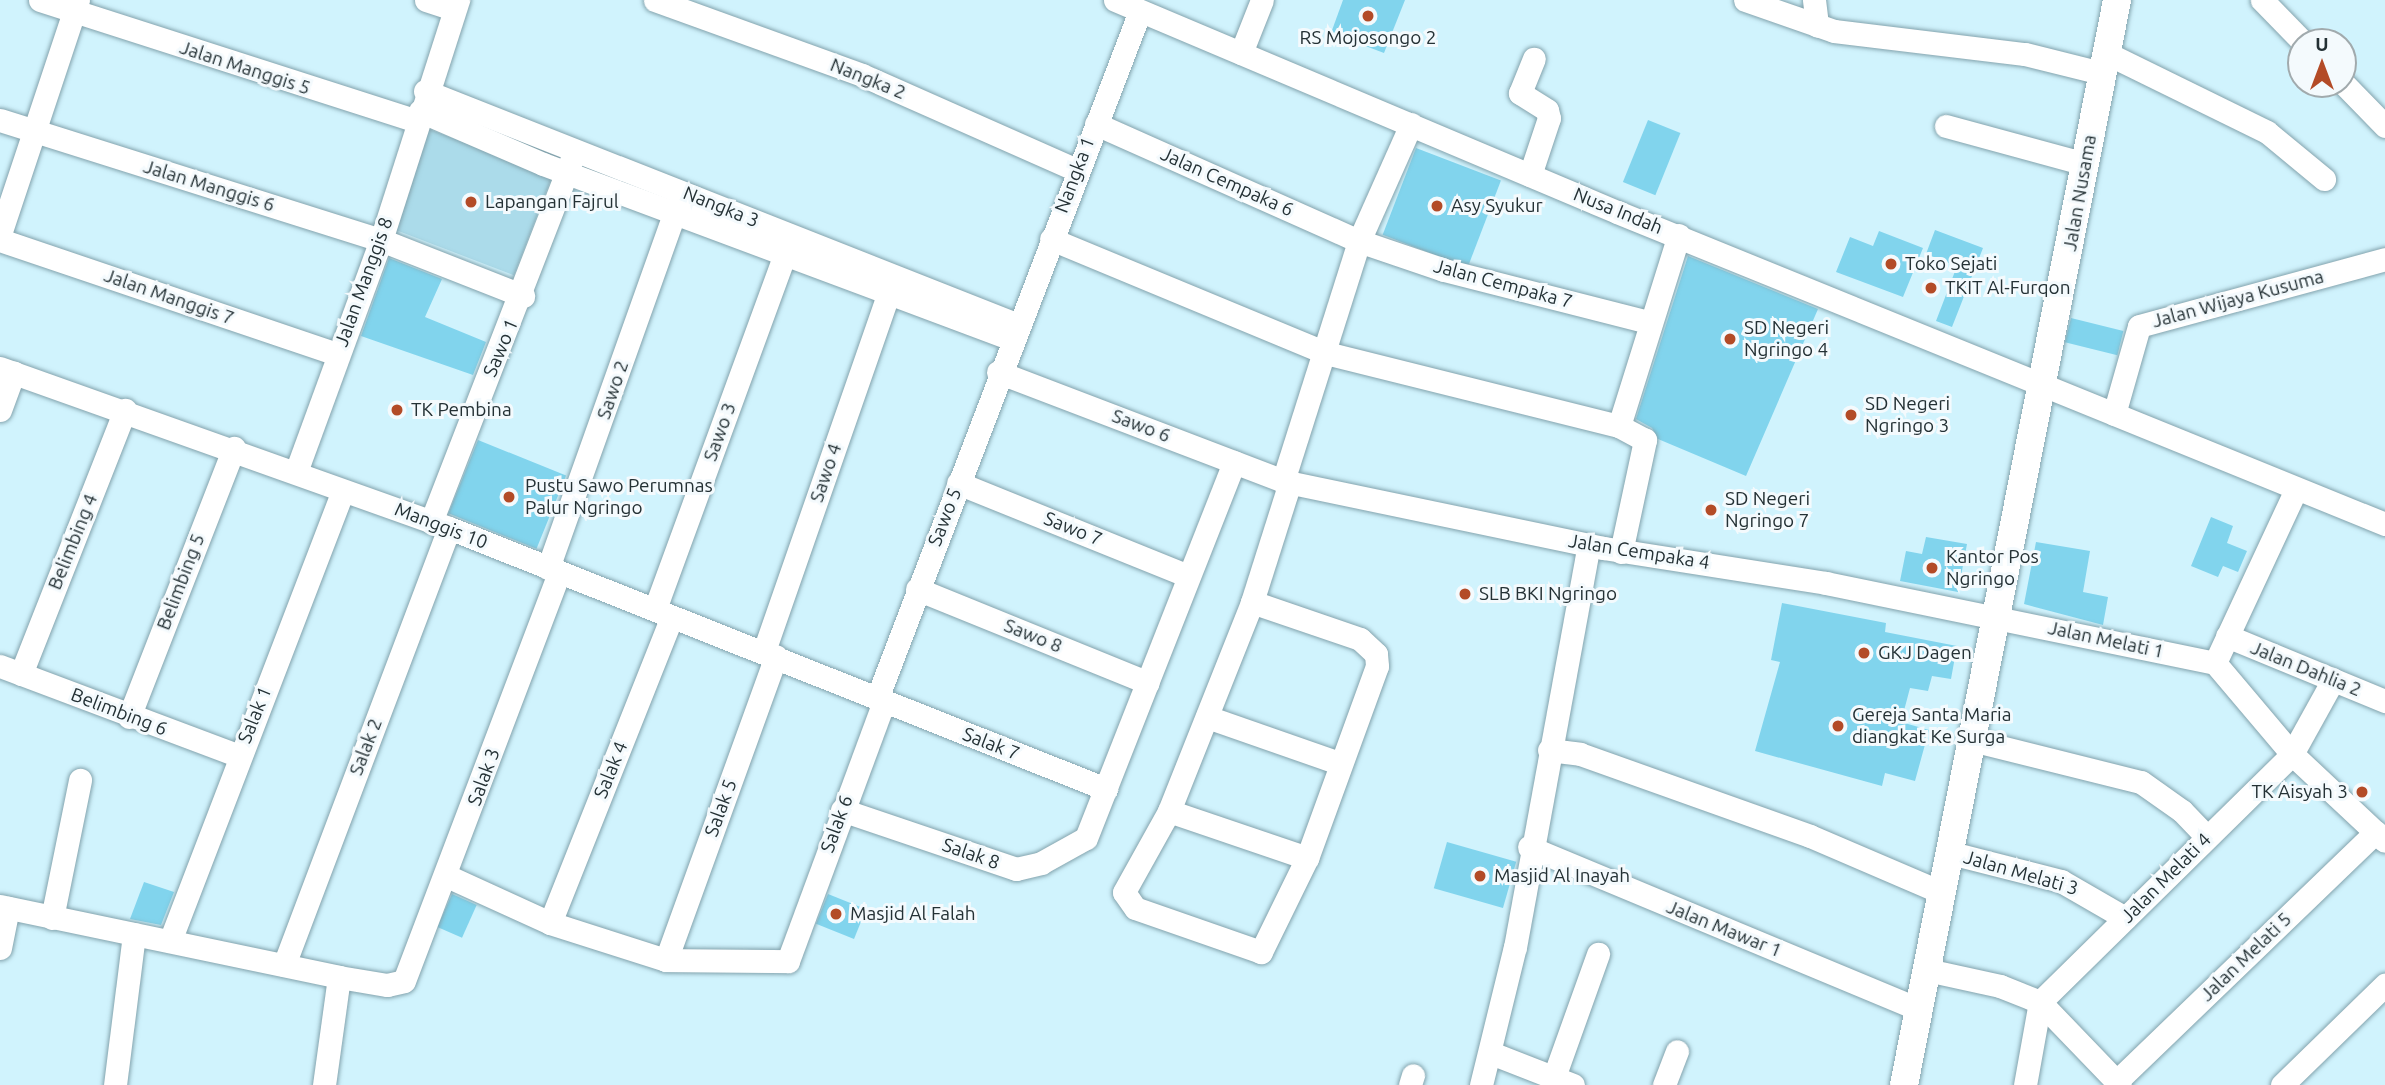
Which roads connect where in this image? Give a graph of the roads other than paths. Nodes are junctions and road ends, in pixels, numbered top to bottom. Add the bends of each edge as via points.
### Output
1 (40, 0) edge
2 (426, 0) edge
3 (655, 0) edge
4 (1115, 0) edge
5 (1262, 0) edge
6 (1745, 0) edge
7 (1814, 0) edge
8 (2117, 0) edge
9 (2262, 0) edge
10 (456, 5) edge
11 (76, 6) edge
12 (1140, 11) junction
13 (1817, 26) junction
14 (2289, 28) edge
15 (1241, 53) junction
16 (1534, 59) dead end
17 (2103, 63) junction
18 (2357, 97) edge
19 (421, 108) junction
20 (0, 120) edge
21 (1096, 124) junction
22 (1411, 124) junction
23 (1946, 126) dead end
24 (2385, 126) edge
25 (36, 132) junction
26 (576, 149) junction
27 (2086, 164) junction
28 (1076, 170) junction
29 (567, 173) junction
30 (1530, 175) junction
31 (2324, 179) dead end
32 (675, 212) junction
33 (0, 234) edge
34 (1679, 235) junction
35 (1051, 239) junction
36 (0, 240) edge
37 (381, 240) junction
38 (1359, 241) junction
39 (788, 245) junction
40 (2385, 259) edge
41 (891, 285) junction
42 (523, 296) junction
43 (1648, 322) junction
44 (1015, 332) junction
45 (337, 354) junction
46 (1326, 354) junction
47 (7, 370) edge
48 (998, 372) junction
49 (2045, 387) junction
50 (0, 410) edge
51 (125, 410) junction
52 (2114, 414) junction
53 (1619, 426) junction
54 (234, 448) junction
55 (1234, 462) junction
56 (296, 472) junction
57 (1287, 482) junction
58 (958, 483) junction
59 (2296, 489) junction
60 (344, 491) junction
61 (2385, 524) edge
62 (440, 525) junction
63 (1589, 545) junction
64 (1621, 552) junction
65 (553, 570) junction
66 (1188, 576) junction
67 (917, 589) junction
68 (1252, 602) junction
69 (663, 613) junction
70 (1996, 617) junction
71 (2227, 636) junction
72 (770, 654) junction
73 (2215, 663) junction
74 (10, 670) edge
75 (2333, 680) junction
76 (1148, 683) junction
77 (881, 699) junction
78 (2385, 701) edge
79 (129, 717) junction
80 (1207, 717) junction
81 (1972, 740) junction
82 (1549, 750) junction
83 (2292, 754) junction
84 (239, 756) junction
85 (1339, 763) junction
86 (80, 780) dead end
87 (1106, 789) junction
88 (842, 810) junction
89 (1169, 811) junction
90 (2207, 837) junction
91 (2381, 837) edge
92 (1529, 847) junction
93 (1951, 853) junction
94 (1307, 858) junction
95 (447, 876) junction
96 (1943, 893) junction
97 (4, 907) edge
98 (52, 918) junction
99 (2125, 918) junction
100 (550, 923) junction
101 (134, 934) junction
102 (170, 941) junction
103 (0, 948) edge
104 (1598, 954) dead end
105 (666, 960) junction
106 (284, 965) junction
107 (1927, 970) junction
108 (339, 977) junction
109 (2385, 985) edge
110 (2040, 1002) junction
111 (1919, 1009) junction
112 (1677, 1051) dead end
113 (1491, 1053) junction
114 (1564, 1081) edge
115 (2119, 1083) edge
116 (115, 1085) edge
117 (324, 1085) edge
118 (1481, 1085) edge
119 (1664, 1085) edge
120 (1904, 1085) edge
121 (2025, 1085) edge
122 (2282, 1085) edge

1 - 11 street, Jalan Manggis 5
2 - 10 street
3 - 28 street, Nangka 2 via 862,75
4 - 12 street, Nusa Indah
5 - 15 street
6 - 13 street
7 - 13 street
8 - 17 street, Jalan Nusama
9 - 14 street
10 - 19 street, Jalan Manggis 8
11 - 19 street, Jalan Manggis 5
11 - 25 street
12 - 15 street, Nusa Indah
12 - 21 street, Nangka 1
13 - 17 street
15 - 22 street, Nusa Indah
16 - 30 street via 1520,93 1546,110 1549,118
17 - 27 street, Jalan Nusama
17 - 31 street via 2267,132
18 - 24 street
19 - 26 street, Nangka 3
19 - 29 street
19 - 37 street, Jalan Manggis 8
20 - 25 street, Jalan Manggis 6
21 - 28 street, Nangka 1
21 - 38 street, Jalan Cempaka 6
22 - 30 street, Nusa Indah
22 - 38 street
23 - 27 street
25 - 33 street
25 - 37 street, Jalan Manggis 6
26 - 29 street, Sawo 1
26 - 39 street, Nangka 3
27 - 49 street, Jalan Nusama
28 - 35 street, Nangka 1
29 - 32 street
29 - 42 street, Sawo 1
30 - 34 street, Nusa Indah
32 - 39 street
32 - 65 street, Sawo 2
34 - 43 street
34 - 49 street, Nusa Indah
35 - 44 street, Nangka 1
35 - 46 street
36 - 45 street, Jalan Manggis 7
37 - 42 street, Jalan Manggis 6
37 - 45 street, Jalan Manggis 8
38 - 43 street, Jalan Cempaka 7 via 1444,270
38 - 46 street
39 - 41 street
39 - 69 street, Sawo 3
40 - 52 street, Jalan Wijaya Kusuma via 2139,326
41 - 44 street
41 - 72 street, Sawo 4
42 - 62 street, Sawo 1
43 - 53 street
44 - 48 street, Sawo 5
45 - 56 street, Jalan Manggis 8
46 - 53 street
46 - 57 street
47 - 50 street
47 - 51 street, Manggis 10
48 - 55 street, Sawo 6
48 - 58 street, Sawo 5
49 - 52 street, Nusa Indah
49 - 70 street, Jalan Nusama
51 - 54 street, Manggis 10
51 - 74 street, Belimbing 4
52 - 59 street, Nusa Indah
53 - 64 street via 1645,440
54 - 56 street, Manggis 10
54 - 79 street, Belimbing 5
55 - 57 street, Sawo 6
55 - 66 street, Salak 8
56 - 60 street, Manggis 10
57 - 63 street, Jalan Cempaka 4
57 - 68 street
58 - 66 street, Sawo 7
58 - 67 street, Sawo 5
59 - 61 street, Nusa Indah
59 - 71 street
60 - 62 street, Manggis 10
60 - 84 street, Salak 1
62 - 65 street, Manggis 10
62 - 106 street, Salak 2
63 - 64 street, Jalan Cempaka 4
63 - 82 street
64 - 70 street, Jalan Cempaka 4 via 1718,564
65 - 69 street, Manggis 10
65 - 95 street, Salak 3
66 - 76 street, Salak 8
67 - 76 street, Sawo 8
67 - 77 street, Sawo 5
68 - 80 street
68 - 85 street via 1360,639 1376,654 1371,686
69 - 72 street, Manggis 10
69 - 100 street, Salak 4
70 - 73 street, Jalan Melati 1
70 - 81 street, Jalan Nusama
71 - 73 street
71 - 75 street, Jalan Dahlia 2
72 - 77 street, Manggis 10
72 - 105 street, Salak 5
73 - 83 street
74 - 79 street, Belimbing 6
75 - 78 street, Jalan Dahlia 2
75 - 83 street, Jalan Melati 4
76 - 87 street, Salak 8
77 - 87 street, Salak 7
77 - 88 street, Salak 6
79 - 84 street, Belimbing 6
80 - 85 street
80 - 89 street
81 - 90 street via 2141,782 2182,811
81 - 93 street, Jalan Nusama
82 - 92 street
82 - 96 street via 1580,754 1810,836
83 - 90 street, Jalan Melati 4
83 - 91 street
84 - 102 street, Salak 1
85 - 94 street
86 - 98 street
87 - 88 street, Salak 8 via 1086,838 1041,863 1016,869
88 - 105 street, Salak 6 via 788,961
89 - 94 street
89 - 94 street via 1124,892 1135,908 1248,952 1261,952 1270,943
90 - 99 street, Jalan Melati 4
91 - 115 street, Jalan Melati 5
92 - 111 street, Jalan Mawar 1
92 - 113 street
93 - 96 street, Jalan Nusama
93 - 99 street, Jalan Melati 3 via 2061,881
95 - 100 street
95 - 108 street, Salak 3 via 404,981 387,985
96 - 107 street, Jalan Nusama
97 - 98 street
97 - 103 street
98 - 101 street
99 - 110 street, Jalan Melati 4
100 - 105 street
101 - 102 street
101 - 116 street
102 - 106 street
104 - 114 street
106 - 108 street
107 - 110 street via 2000,986
107 - 111 street, Jalan Nusama
108 - 117 street
109 - 122 street
110 - 115 street
110 - 121 street
111 - 120 street, Jalan Nusama
112 - 119 street
113 - 114 street
113 - 118 street

